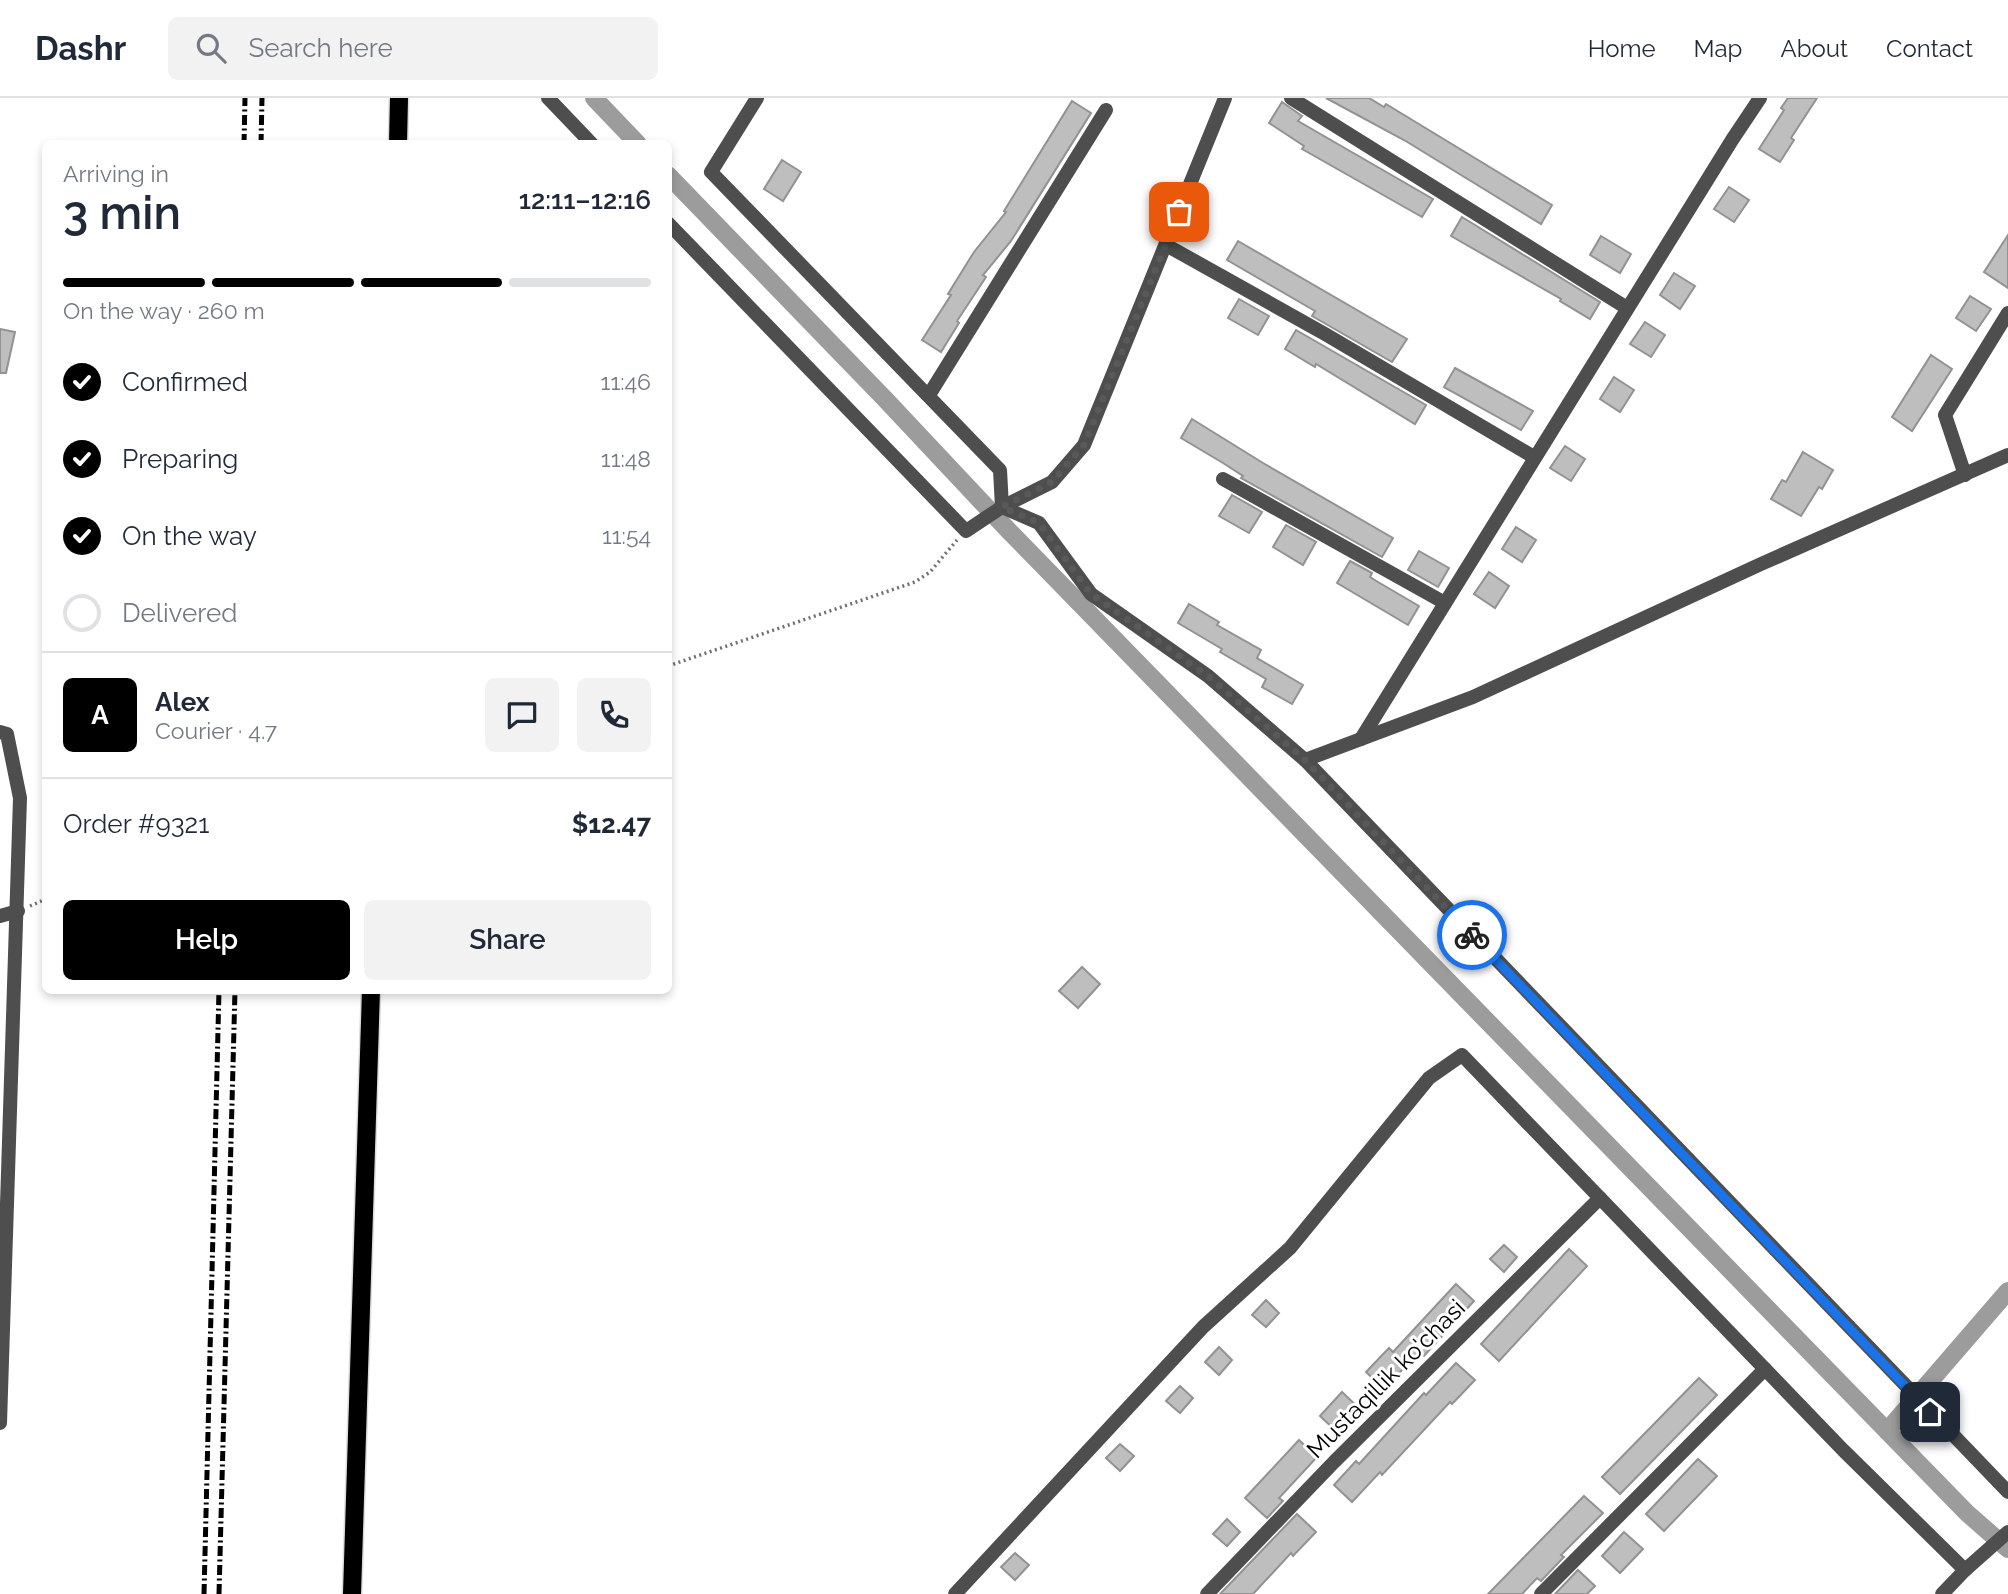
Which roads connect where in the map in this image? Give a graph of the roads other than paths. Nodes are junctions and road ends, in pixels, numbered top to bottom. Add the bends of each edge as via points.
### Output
1 (399, 98) edge
2 (548, 98) edge
3 (757, 98) edge
4 (1225, 98) edge
5 (1291, 98) edge
6 (1760, 98) edge
7 (1106, 110) dead end
8 (398, 140) edge
9 (588, 140) edge
10 (672, 227) edge
11 (1166, 245) junction
12 (1627, 308) junction
13 (2008, 313) edge
14 (929, 395) junction
15 (2008, 455) edge
16 (1534, 457) junction
17 (1965, 475) junction
18 (1223, 479) dead end
19 (1002, 507) junction
20 (1445, 603) junction
21 (0, 732) edge
22 (1362, 739) junction
23 (1305, 760) junction
24 (18, 911) junction
25 (0, 916) edge
26 (372, 994) edge
27 (1600, 1198) junction
28 (1765, 1369) junction
29 (0, 1423) edge
30 (2008, 1492) edge
31 (2008, 1532) edge
32 (1965, 1570) junction
33 (352, 1594) edge
34 (955, 1594) edge
35 (1207, 1594) edge
36 (1541, 1594) edge
37 (1942, 1594) edge

1 - 8 main road
2 - 9 street
3 - 14 street via 711,172
4 - 11 street
5 - 12 street
6 - 12 street
7 - 14 street
10 - 19 street via 967,531
11 - 16 street
11 - 19 street via 1084,445 1052,482
12 - 16 street
13 - 17 street via 1945,415
14 - 19 street via 1000,470
15 - 17 street
16 - 20 street
17 - 22 street via 1473,698
18 - 20 street
19 - 23 street via 1039,523 1091,594 1208,676
20 - 22 street
21 - 24 street via 7,734 20,798
22 - 23 street
23 - 30 street
24 - 25 street
24 - 29 street
26 - 33 main road
27 - 28 street
27 - 34 street via 1462,1055 1429,1078 1290,1248 1203,1327
27 - 35 street, Mustaqillik ko'chasi
28 - 32 street
28 - 36 street
31 - 32 street
32 - 37 street

